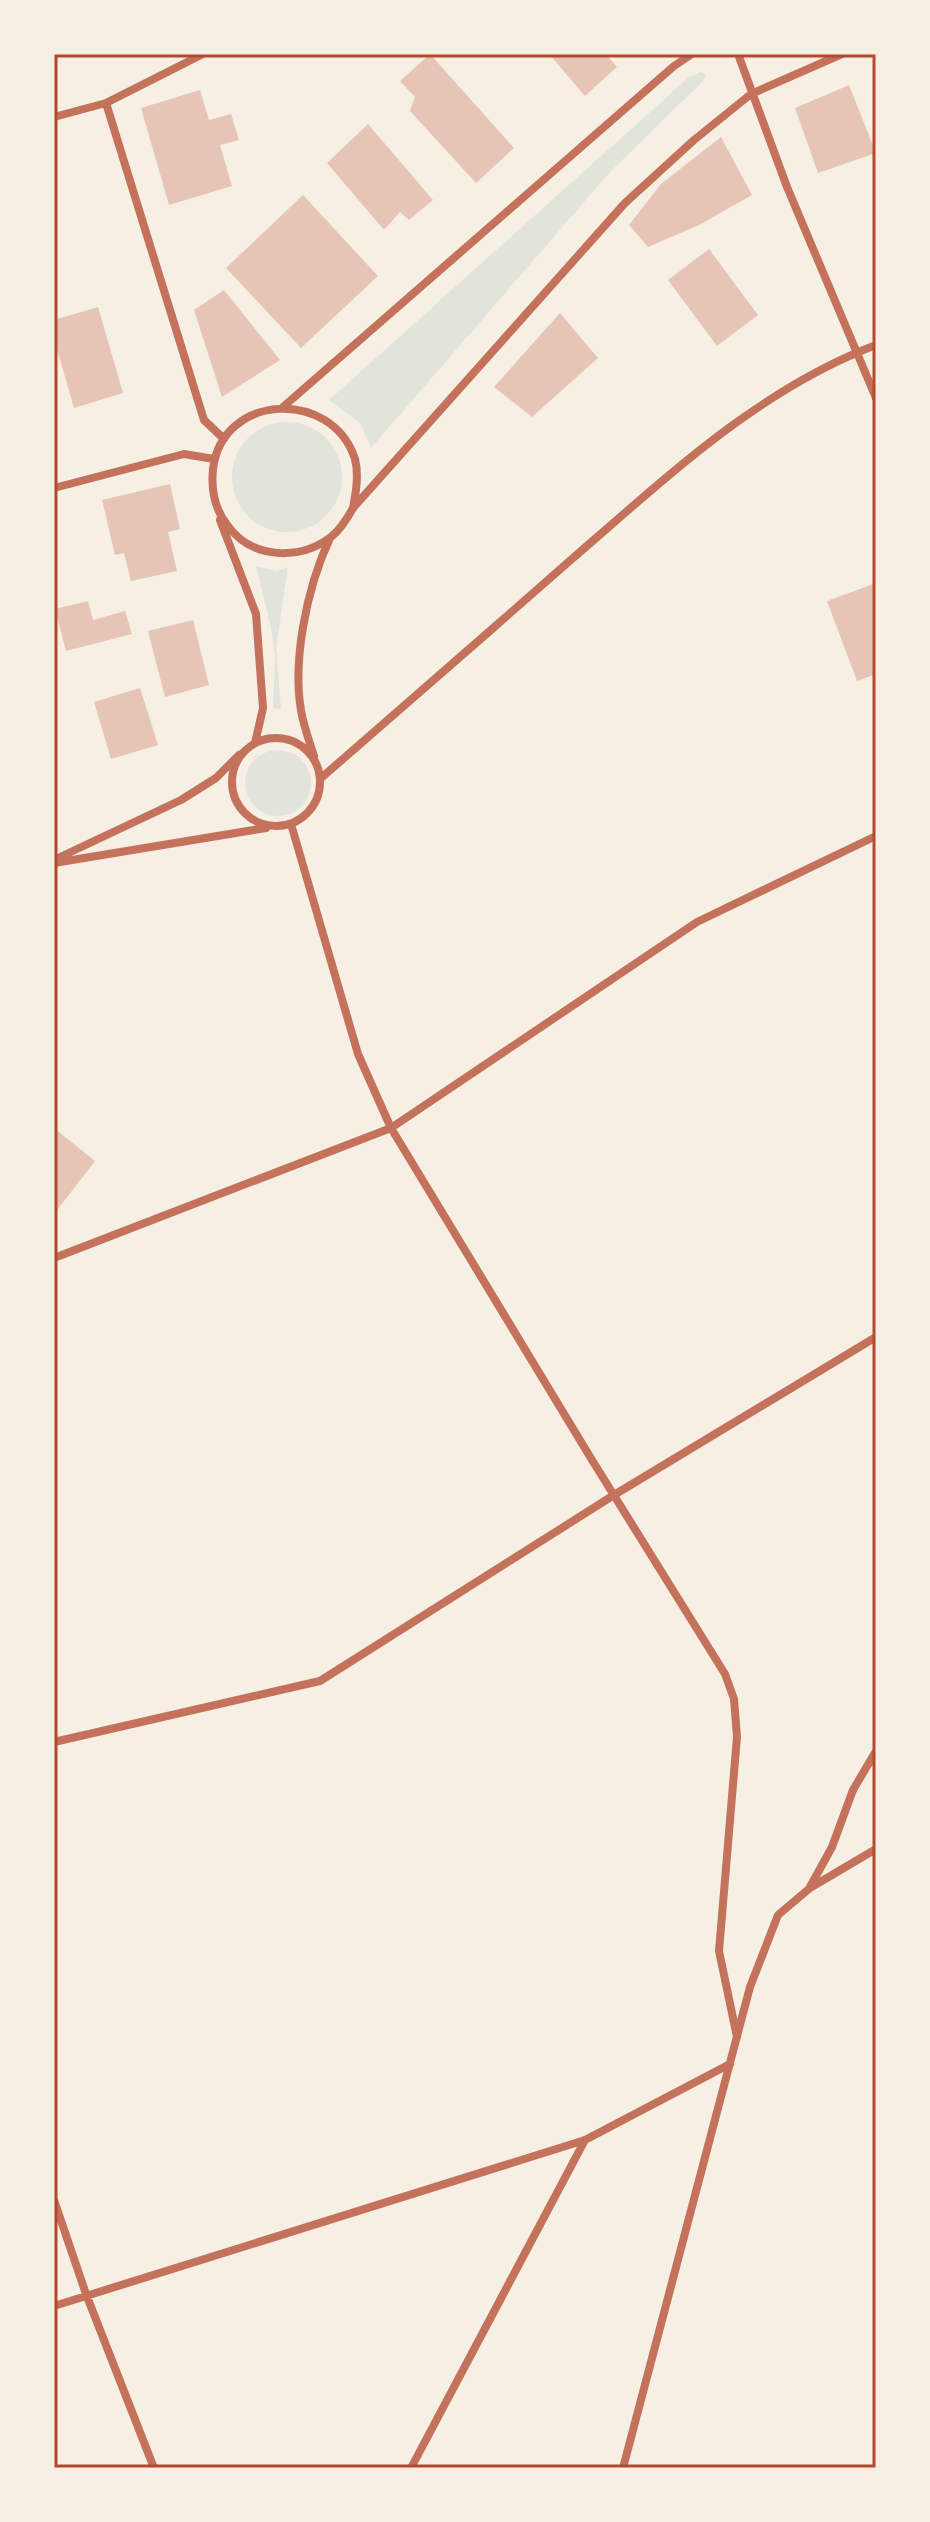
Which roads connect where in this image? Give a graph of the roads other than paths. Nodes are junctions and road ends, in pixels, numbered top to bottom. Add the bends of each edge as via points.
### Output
1 (203, 54) edge
2 (692, 54) edge
3 (738, 54) edge
4 (842, 54) edge
5 (751, 94) junction
6 (106, 103) junction
7 (54, 117) edge
8 (876, 345) edge
9 (857, 352) junction
10 (876, 398) edge
11 (283, 407) junction
12 (224, 439) junction
13 (214, 459) junction
14 (54, 488) edge
15 (217, 508) junction
16 (353, 508) junction
17 (330, 538) junction
18 (255, 743) junction
19 (243, 752) junction
20 (317, 764) junction
21 (320, 779) junction
22 (291, 824) junction
23 (277, 827) junction
24 (876, 836) edge
25 (57, 861) edge
26 (391, 1128) junction
27 (54, 1258) edge
28 (876, 1337) edge
29 (614, 1495) junction
30 (54, 1742) edge
31 (876, 1751) edge
32 (876, 1849) edge
33 (810, 1888) junction
34 (737, 2037) junction
35 (730, 2064) junction
36 (585, 2140) junction
37 (54, 2200) edge
38 (86, 2294) junction
39 (54, 2306) edge
40 (154, 2468) edge
41 (411, 2468) edge
42 (623, 2468) edge

1 - 6 street
2 - 11 street
3 - 5 street
4 - 5 street
5 - 9 street
5 - 16 street via 625,203
6 - 7 street
6 - 12 street via 204,420
8 - 9 street
9 - 10 street
9 - 21 street via 799,381 670,474
11 - 12 street via 260,411
11 - 16 street via 317,416 344,438 355,460
12 - 13 street
13 - 14 street via 184,454
13 - 15 street
15 - 17 street via 245,543 266,552 289,554
15 - 18 street via 256,614 263,708
16 - 17 street
17 - 20 street via 305,613 299,674 302,718
18 - 19 street
18 - 20 street via 283,738 309,752
19 - 23 street via 232,779 233,794 250,818
19 - 25 street via 216,778 181,800
20 - 21 street
21 - 22 street via 314,807
22 - 23 street
22 - 26 street via 358,1054
23 - 25 street
24 - 26 street via 697,922
26 - 27 street
26 - 29 street
28 - 29 street
29 - 30 street via 320,1681
29 - 34 street via 725,1674 734,1699 737,1737 719,1951
31 - 33 street
32 - 33 street
33 - 34 street via 778,1915
34 - 35 street
35 - 36 street
35 - 42 street
36 - 38 street
36 - 41 street
37 - 38 street
38 - 39 street
38 - 40 street

